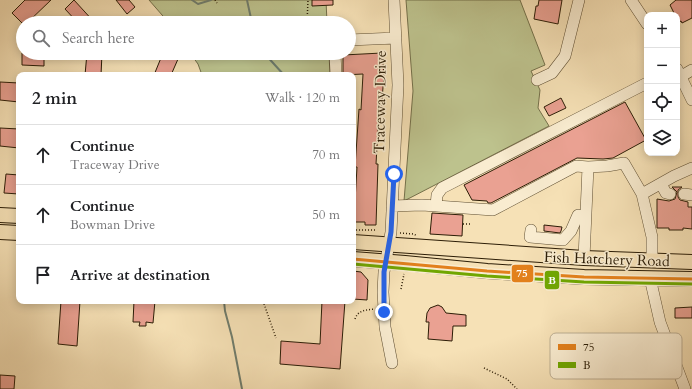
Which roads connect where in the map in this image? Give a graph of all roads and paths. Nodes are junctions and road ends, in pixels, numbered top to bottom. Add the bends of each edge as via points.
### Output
1 (215, 0) edge
2 (308, 0) edge
3 (394, 0) edge
4 (579, 0) edge
5 (631, 0) edge
6 (217, 3) dead end
7 (307, 16) edge
8 (644, 20) edge
9 (396, 38) junction
10 (356, 40) edge
11 (335, 60) edge
12 (692, 70) edge
13 (336, 72) edge
14 (680, 73) edge
15 (680, 75) edge
16 (537, 80) dead end
17 (645, 84) edge
18 (692, 100) edge
19 (588, 167) junction
20 (692, 168) edge
21 (661, 184) junction
22 (642, 194) junction
23 (670, 194) dead end
24 (392, 206) junction
25 (436, 206) junction
26 (578, 214) dead end
27 (0, 215) edge
28 (16, 216) edge
29 (463, 224) dead end
30 (471, 224) dead end
31 (356, 230) edge
32 (376, 230) dead end
33 (531, 230) dead end
34 (0, 232) edge
35 (16, 233) edge
36 (400, 233) dead end
37 (407, 233) dead end
38 (356, 243) edge
39 (387, 253) junction
40 (356, 258) edge
41 (584, 258) junction
42 (652, 261) junction
43 (692, 262) edge
44 (404, 274) dead end
45 (544, 274) junction
46 (650, 278) junction
47 (692, 279) edge
48 (401, 289) dead end
49 (264, 304) edge
50 (375, 309) dead end
51 (355, 319) dead end
52 (664, 333) edge
53 (276, 338) dead end
54 (392, 363) dead end
55 (484, 368) dead end
56 (681, 379) edge
57 (517, 389) edge
58 (685, 389) edge

1 - 6 path
2 - 7 path
3 - 9 street, Traceway Drive
4 - 16 street via 565,56 552,73
5 - 8 street
9 - 10 street
9 - 24 street, Traceway Drive via 398,85
11 - 13 street
12 - 14 street
15 - 18 street
17 - 25 street via 442,188 437,195
19 - 22 street via 624,163
19 - 25 street via 576,166 493,210
19 - 41 street
20 - 21 street
21 - 22 street
21 - 23 street via 666,193
22 - 42 street via 652,237
24 - 25 street
24 - 39 street, Traceway Drive
26 - 33 street via 571,231 563,240 530,237
27 - 28 main road
29 - 30 path
31 - 32 path
34 - 35 main road
36 - 37 path
38 - 39 main road, Fish Hatchery Road
39 - 40 main road, Fish Hatchery Road
39 - 41 main road, Fish Hatchery Road
39 - 45 main road, Fish Hatchery Road
39 - 54 street, Traceway Drive via 383,292 385,327
41 - 42 main road, Fish Hatchery Road
41 - 45 main road via 583,262 570,269
42 - 43 main road, Fish Hatchery Road
44 - 48 path
45 - 46 main road, Fish Hatchery Road
46 - 47 main road, Fish Hatchery Road
46 - 52 street
49 - 53 path
50 - 51 path via 364,310
55 - 57 path via 507,379
56 - 58 street

